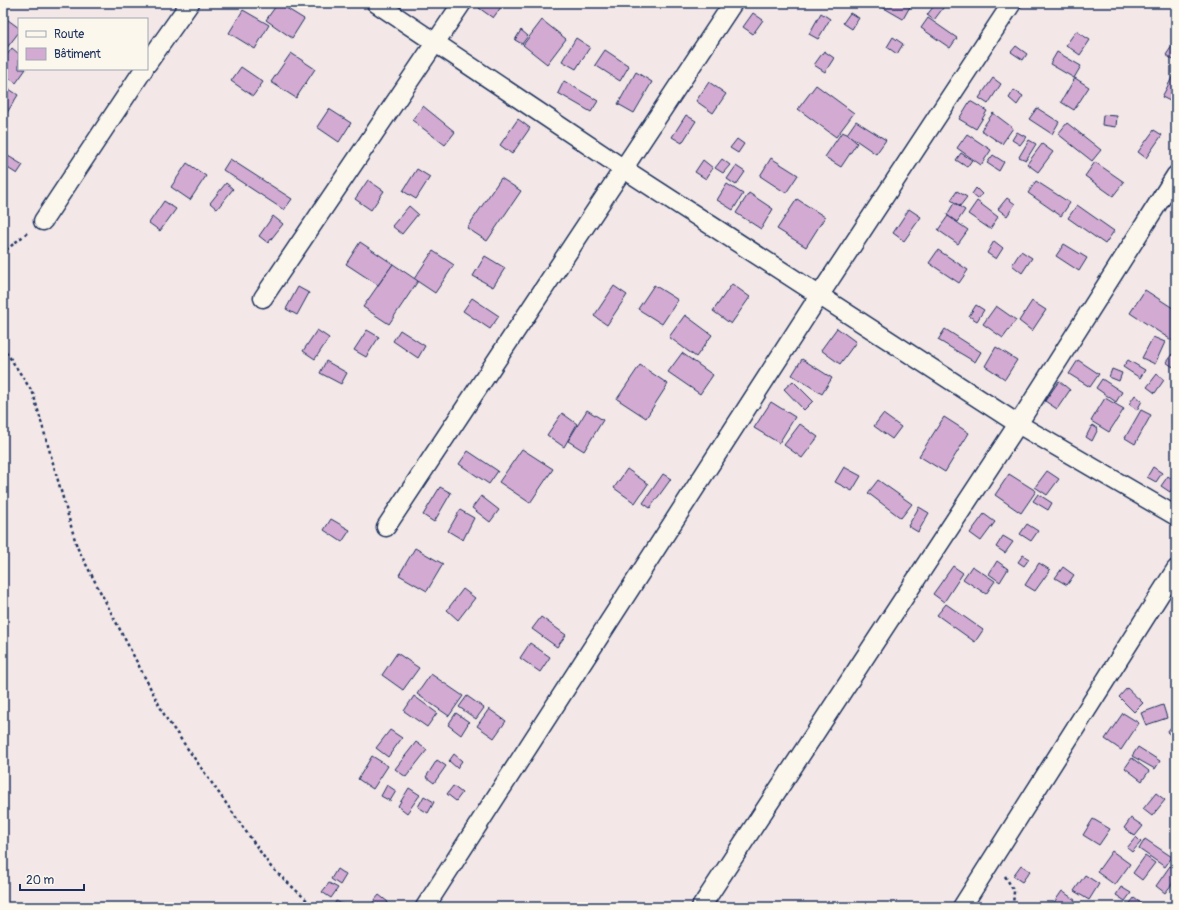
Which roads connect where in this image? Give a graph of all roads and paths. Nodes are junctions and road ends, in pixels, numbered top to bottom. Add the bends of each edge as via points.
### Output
1 (190, 3) edge
2 (376, 3) edge
3 (462, 3) edge
4 (733, 3) edge
5 (1012, 3) edge
6 (436, 43) junction
7 (148, 63) edge
8 (143, 70) edge
9 (624, 169) junction
10 (1176, 175) edge
11 (43, 221) joint
12 (3, 256) edge
13 (819, 296) junction
14 (263, 298) dead end
15 (3, 347) edge
16 (1018, 424) junction
17 (1176, 516) edge
18 (386, 527) dead end
19 (1176, 569) edge
20 (993, 857) junction
21 (314, 907) edge
22 (425, 907) edge
23 (701, 907) edge
24 (962, 907) edge
25 (1013, 907) edge

1 - 7 street
2 - 6 street
3 - 6 street
4 - 9 street
5 - 13 street
6 - 9 street
6 - 14 street
8 - 11 street
9 - 13 street
9 - 18 street
10 - 16 street
11 - 12 path via 6,250
13 - 16 street
13 - 22 street
15 - 21 path via 33,393 77,547 166,718 271,867
16 - 17 street
16 - 23 street
19 - 20 street
20 - 24 street
20 - 25 path via 1014,891

